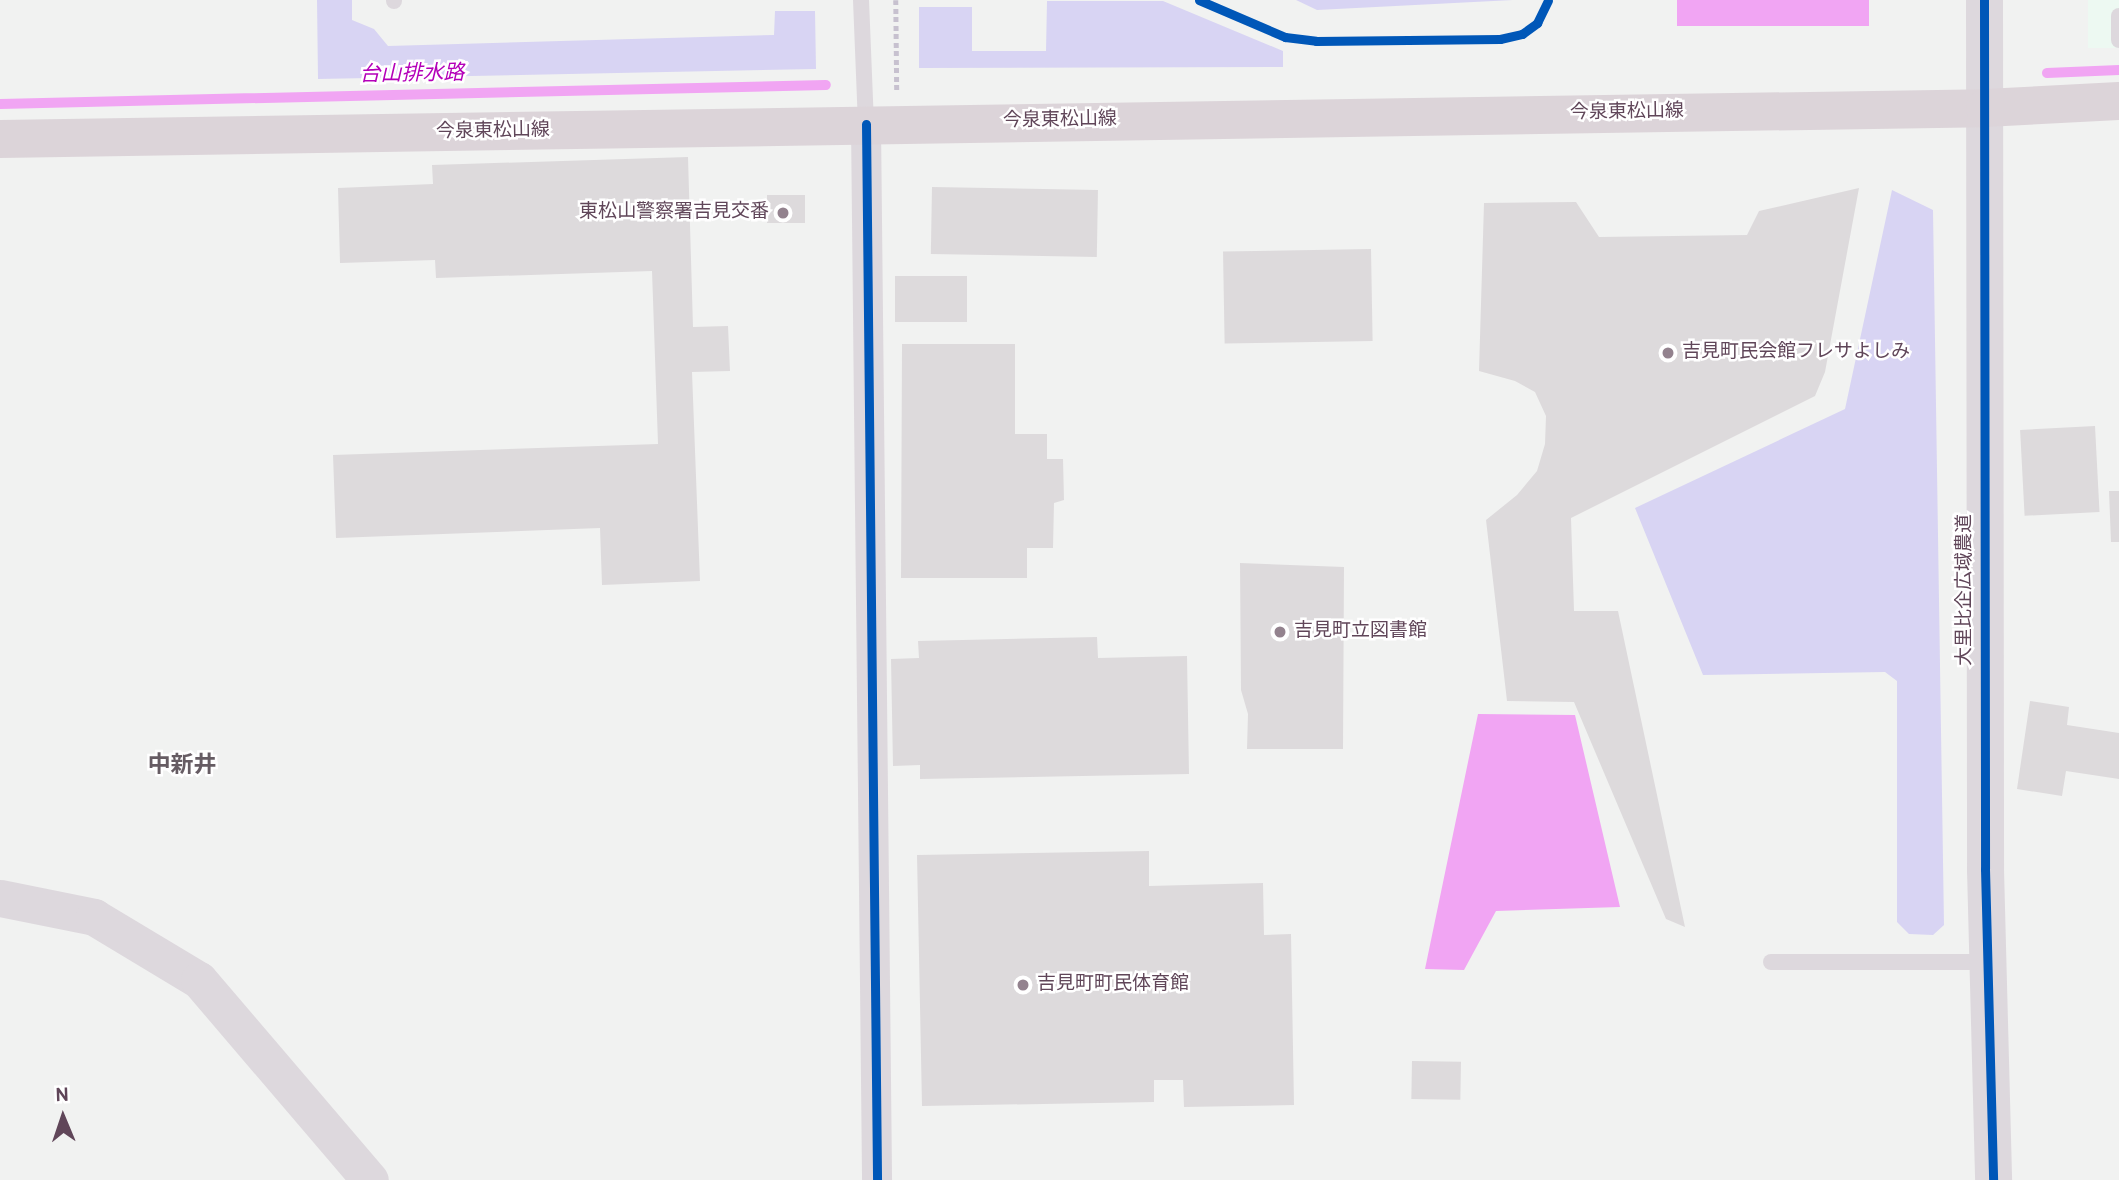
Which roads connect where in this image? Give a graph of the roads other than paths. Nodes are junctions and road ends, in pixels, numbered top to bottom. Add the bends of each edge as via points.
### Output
1 (861, 0) edge
2 (1984, 0) edge
3 (2115, 0) edge
4 (2119, 16) edge
5 (2119, 40) edge
6 (2119, 101) edge
7 (1985, 108) junction
8 (866, 124) junction
9 (0, 139) edge
10 (0, 898) edge
11 (1771, 962) dead end
12 (1988, 962) junction
13 (370, 1180) edge
14 (877, 1180) edge
15 (1993, 1180) edge

1 - 8 lane
2 - 7 street, 大里比企広域農道
3 - 4 lane
4 - 5 lane
6 - 7 main road, 今泉東松山線
7 - 8 main road, 今泉東松山線
7 - 12 street, 大里比企広域農道
8 - 9 main road, 今泉東松山線
8 - 14 street
10 - 13 street via 93,917 198,980
11 - 12 lane
12 - 15 street, 大里比企広域農道

